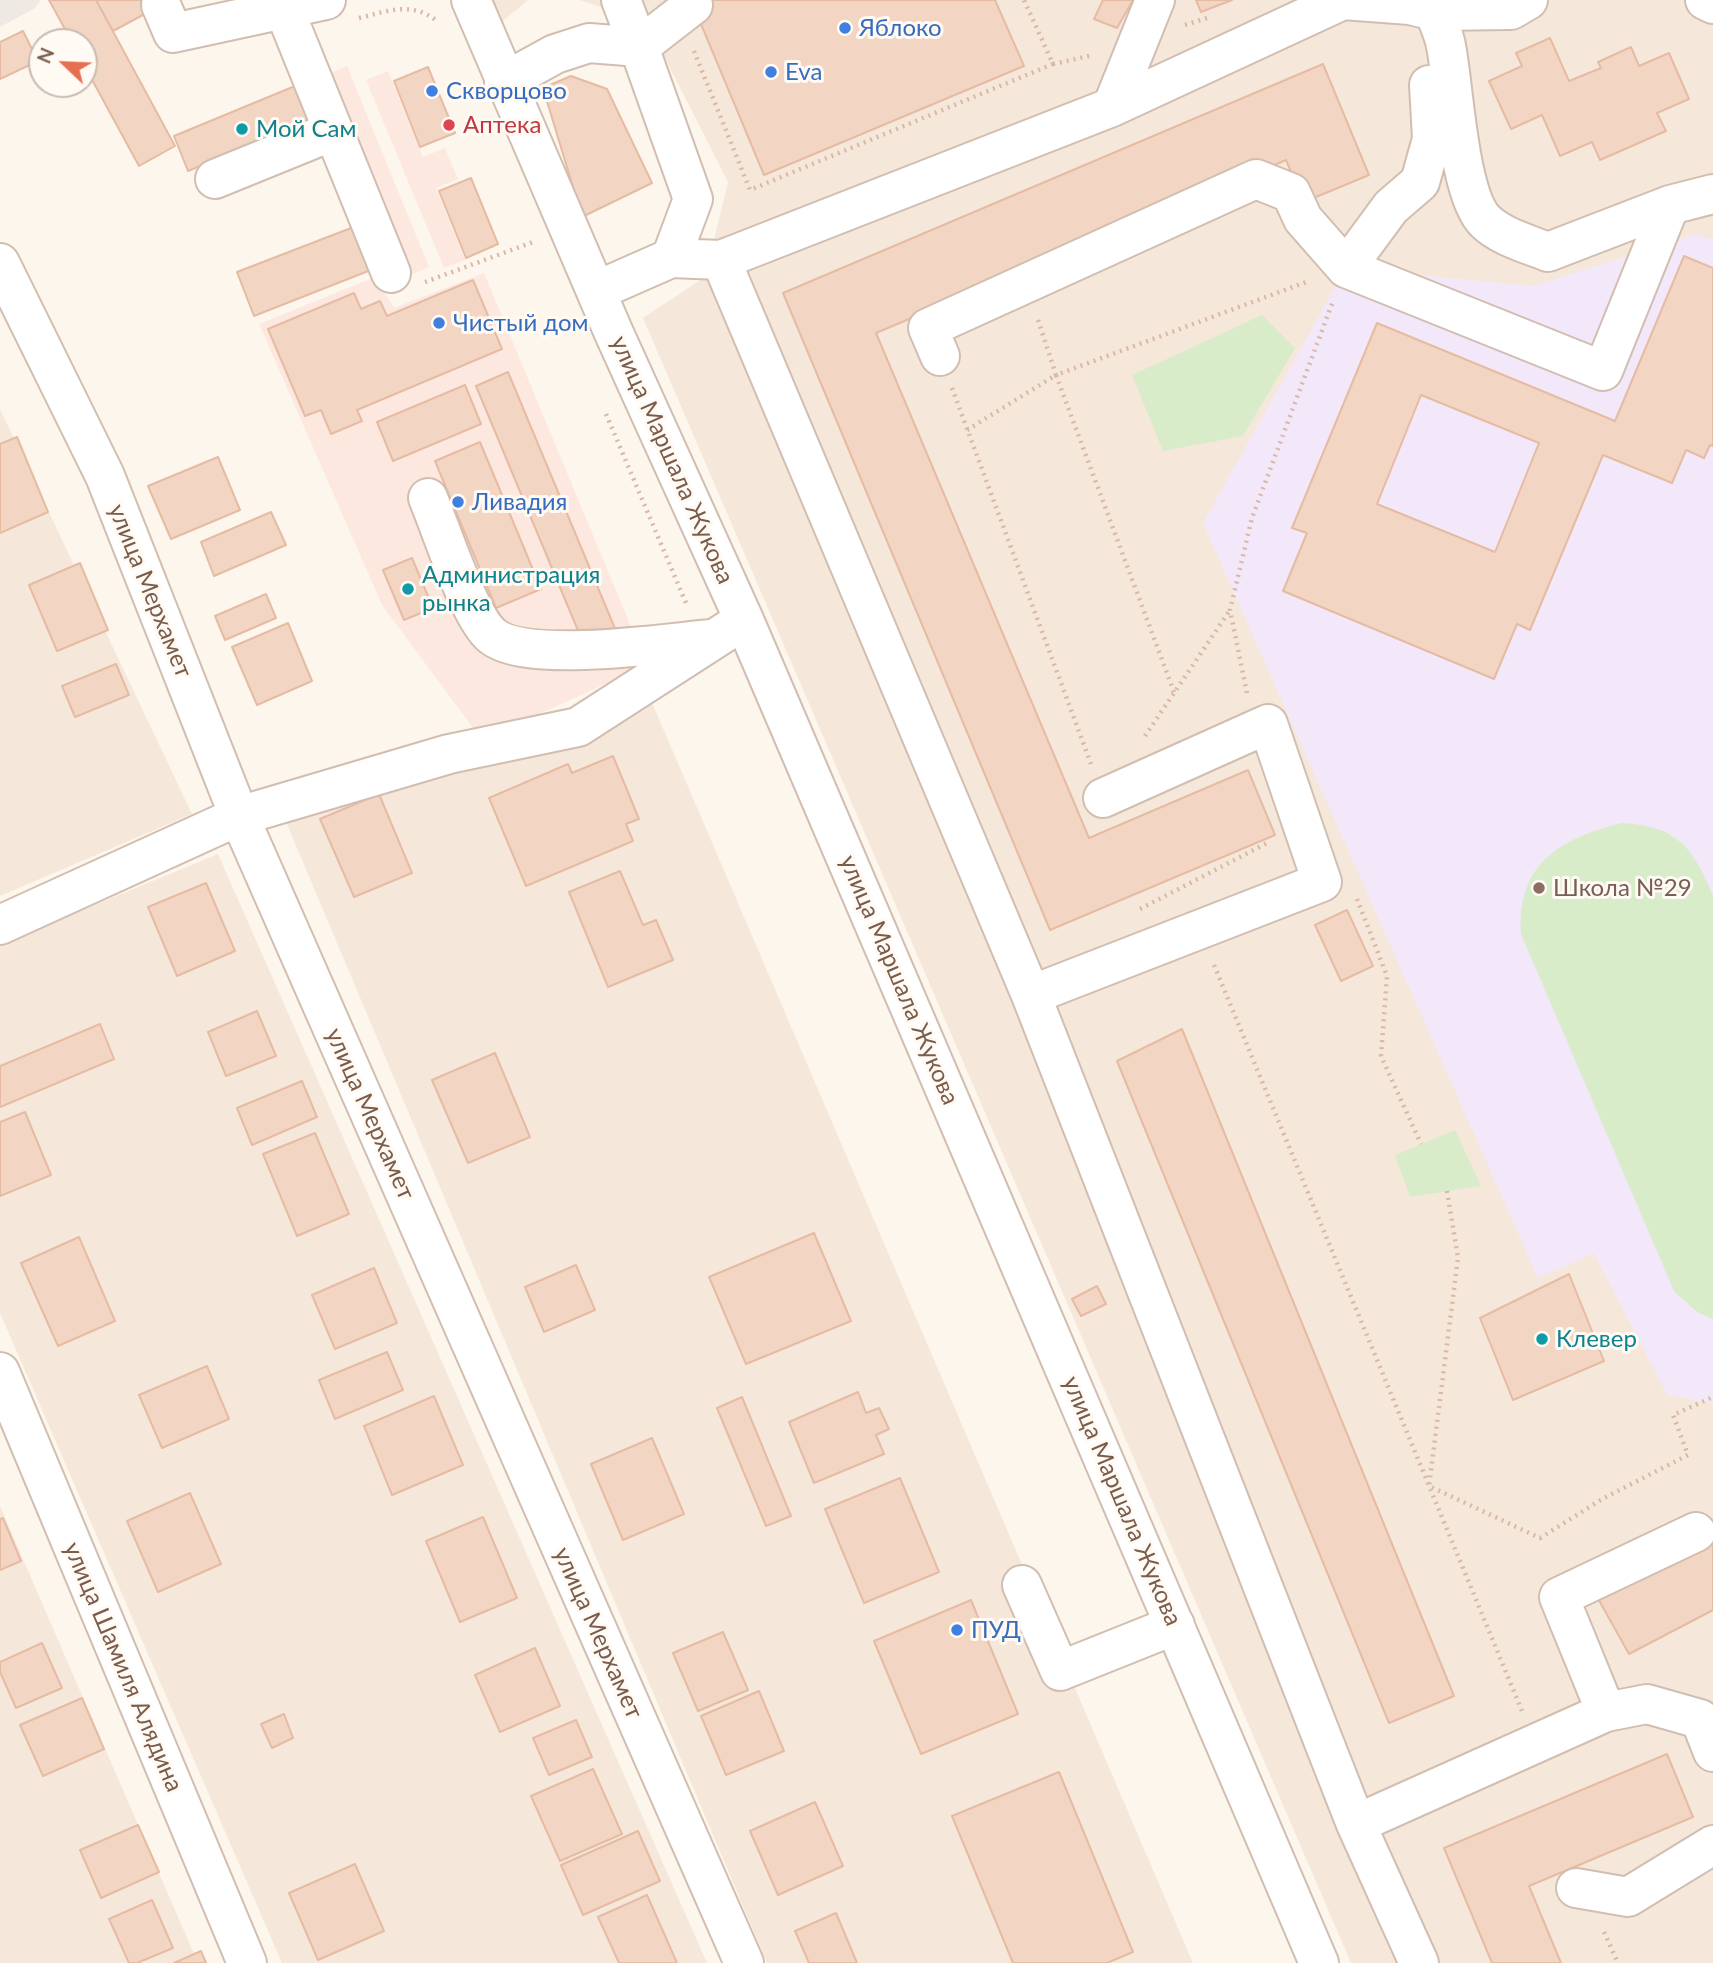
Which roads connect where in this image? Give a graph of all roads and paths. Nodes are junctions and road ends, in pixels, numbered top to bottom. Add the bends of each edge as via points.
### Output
1 (471, 0) edge
2 (621, 0) edge
3 (1024, 0) edge
4 (1155, 0) edge
5 (1528, 0) edge
6 (1705, 0) edge
7 (1713, 4) edge
8 (161, 5) dead end
9 (1422, 8) junction
10 (284, 9) junction
11 (341, 10) edge
12 (685, 11) joint
13 (443, 31) dead end
14 (639, 47) junction
15 (505, 82) junction
16 (1112, 107) junction
17 (333, 131) junction
18 (215, 179) dead end
19 (1713, 194) edge
20 (1670, 205) junction
21 (528, 230) dead end
22 (533, 242) junction
23 (538, 255) dead end
24 (671, 258) junction
25 (721, 260) junction
26 (0, 263) edge
27 (1346, 268) junction
28 (391, 273) joint
29 (1026, 283) junction
30 (596, 291) junction
31 (940, 356) joint
32 (1056, 374) junction
33 (604, 409) dead end
34 (967, 430) junction
35 (428, 498) dead end
36 (1230, 610) junction
37 (720, 633) junction
38 (1174, 692) junction
39 (1268, 724) junction
40 (1139, 745) dead end
41 (1103, 798) joint
42 (239, 816) junction
43 (1270, 842) dead end
44 (1353, 889) dead end
45 (1136, 911) dead end
46 (0, 925) edge
47 (1199, 930) junction
48 (1031, 995) junction
49 (1421, 1144) dead end
50 (1447, 1191) dead end
51 (0, 1372) edge
52 (1713, 1397) edge
53 (1429, 1486) junction
54 (1696, 1532) dead end
55 (1022, 1586) dead end
56 (1175, 1625) junction
57 (1606, 1712) junction
58 (1535, 1744) junction
59 (1713, 1752) edge
60 (1356, 1824) junction
61 (1713, 1845) edge
62 (1576, 1888) dead end
63 (247, 1963) edge
64 (744, 1963) edge
65 (1318, 1963) edge
66 (1419, 1963) edge

1 - 15 street, улица Маршала Жукова
2 - 14 street
3 - 12 path via 1053,64 750,190
4 - 16 street
5 - 9 street via 1511,10
6 - 7 street
8 - 10 street via 173,33
9 - 16 street via 1343,0
9 - 20 street via 1446,44 1472,199 1485,221 1548,252
9 - 27 street via 1432,139 1420,182 1391,207
10 - 11 street
10 - 17 street
11 - 13 path via 420,10 436,19
12 - 14 street
14 - 15 street via 589,43 555,54
14 - 24 street via 693,199
15 - 30 street, улица Маршала Жукова
16 - 25 street
17 - 18 street
17 - 28 street
19 - 20 street
20 - 27 street via 1603,371
21 - 22 path
22 - 23 path
22 - 28 path via 409,289 400,288
24 - 25 street
24 - 30 street
25 - 48 street
26 - 42 street, улица Мерхамет via 105,476
27 - 29 street via 1303,219 1291,193 1256,179
27 - 32 path
27 - 36 path via 1252,517
29 - 31 street via 928,328
29 - 32 path
30 - 37 street, улица Маршала Жукова
31 - 34 path
32 - 34 path
32 - 38 path
33 - 37 path
34 - 41 path
35 - 37 street via 479,620 501,643 554,652
36 - 38 path
36 - 39 path via 1244,688
37 - 42 street via 578,727 449,754
37 - 56 street, улица Маршала Жукова
38 - 40 path
39 - 41 street
39 - 47 street via 1322,882
42 - 46 street
42 - 64 street, улица Мерхамет
43 - 45 path
44 - 49 path via 1387,976 1381,1056
47 - 48 street
47 - 53 path
48 - 60 street
50 - 53 path via 1458,1258
51 - 63 street, улица Шамиля Алядина
52 - 53 path via 1673,1415 1688,1455 1604,1498 1540,1538
53 - 58 path
54 - 57 street via 1559,1597
55 - 56 street via 1060,1671
56 - 65 street, улица Маршала Жукова
57 - 58 street
57 - 59 street via 1647,1703 1700,1719
58 - 60 street
60 - 66 street
61 - 62 street via 1628,1897

